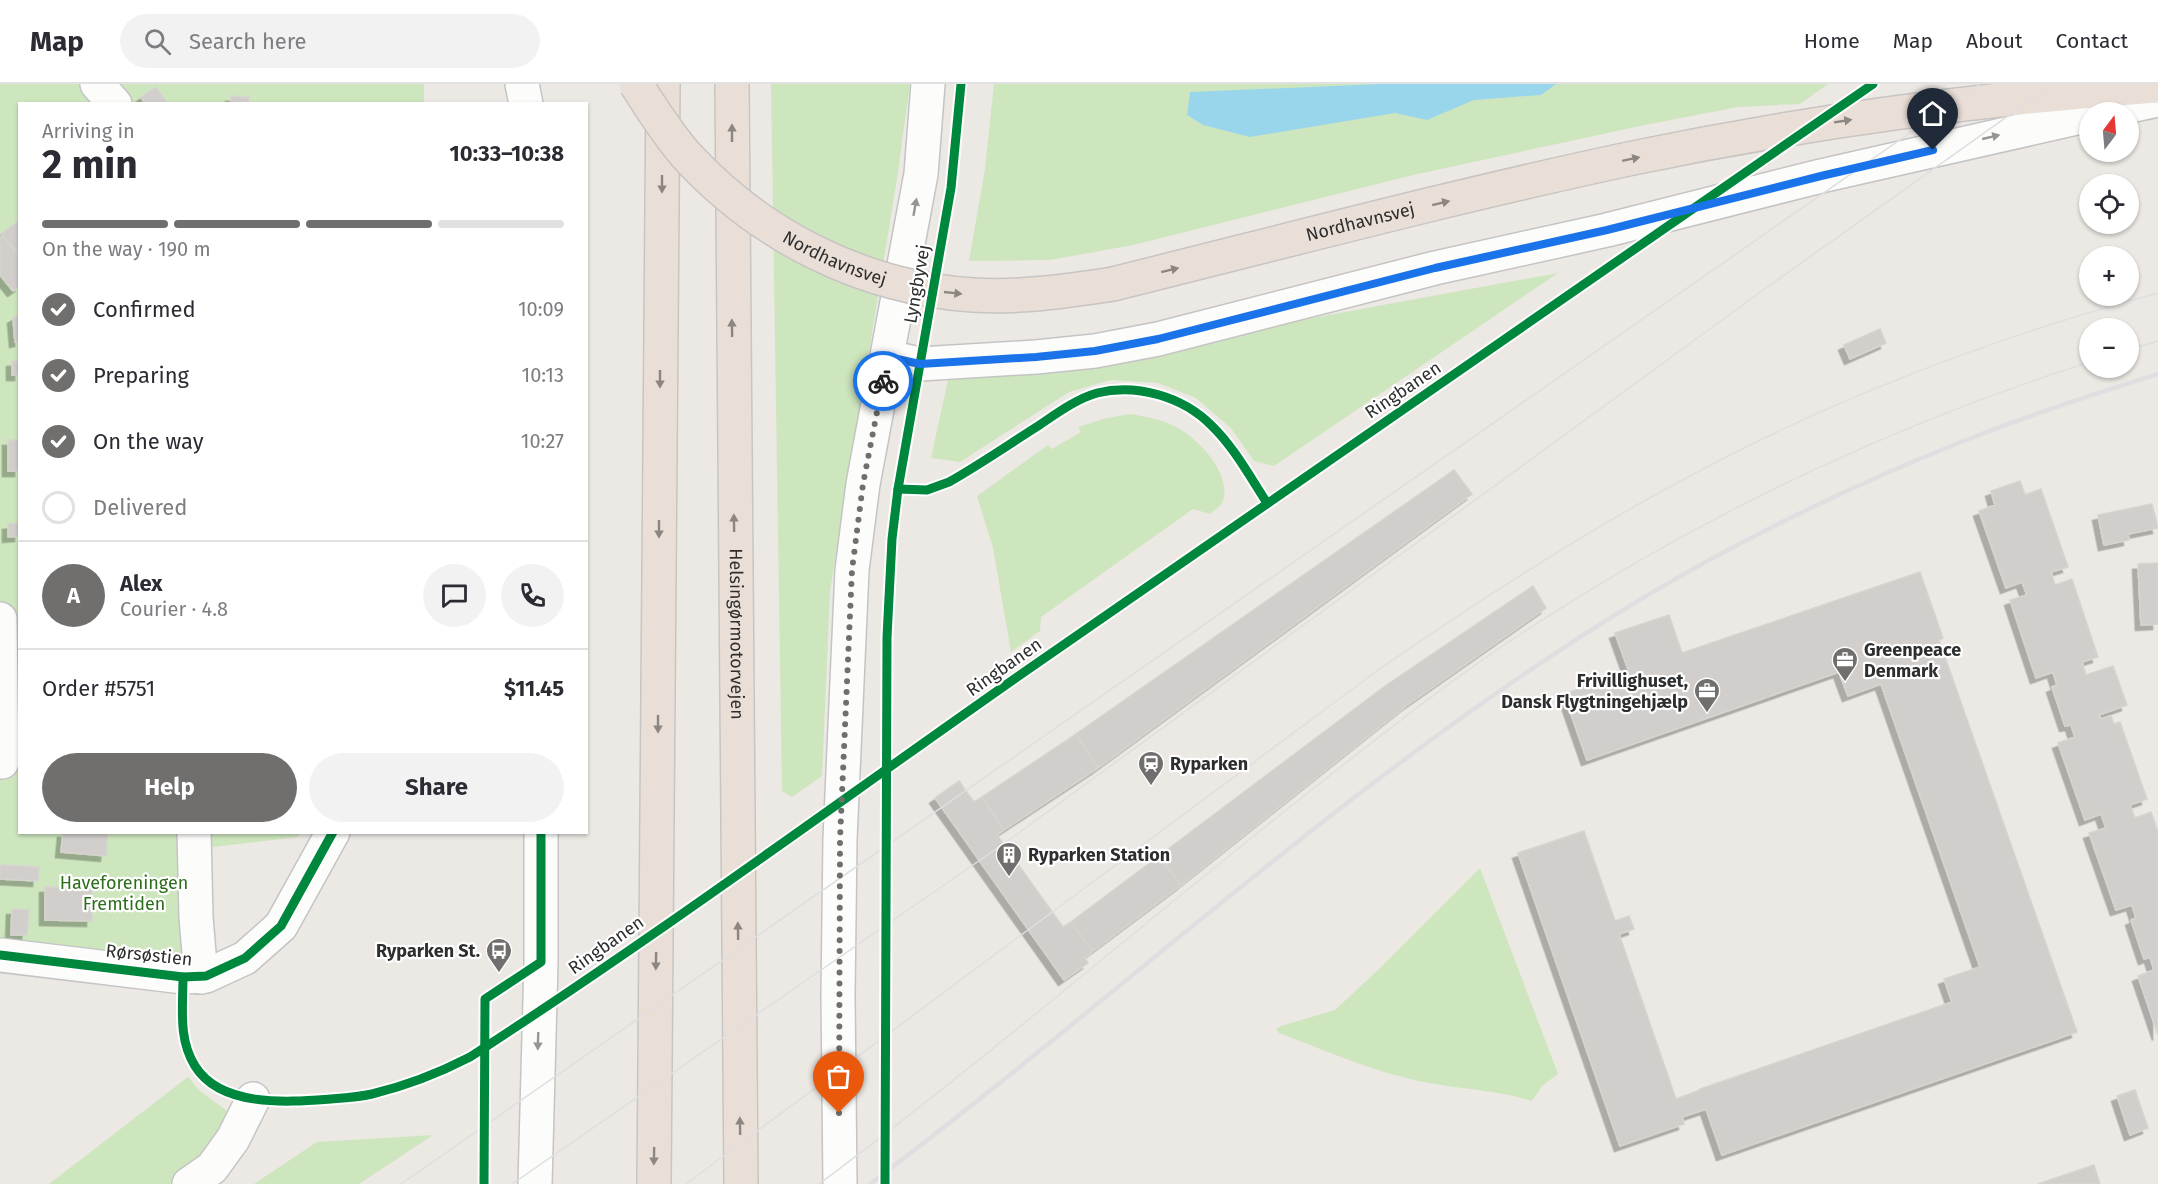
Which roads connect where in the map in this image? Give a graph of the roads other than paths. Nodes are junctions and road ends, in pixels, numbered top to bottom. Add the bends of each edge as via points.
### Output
1 (97, 84) edge
2 (522, 84) edge
3 (636, 84) edge
4 (663, 84) edge
5 (732, 84) edge
6 (928, 84) edge
7 (2158, 86) edge
8 (2158, 100) edge
9 (113, 102) edge
10 (526, 102) edge
11 (2139, 104) edge
12 (2079, 117) edge
13 (888, 357) junction
14 (0, 619) edge
15 (7, 762) edge
16 (194, 834) edge
17 (332, 834) edge
18 (541, 834) edge
19 (0, 955) edge
20 (201, 977) junction
21 (253, 1099) dead end
22 (189, 1184) edge
23 (535, 1184) edge
24 (654, 1184) edge
25 (741, 1184) edge
26 (840, 1184) edge

1 - 9 street
2 - 10 street
3 -> 7 highway, Nordhavnsvej, bridge via 685,153 714,183 779,233 853,270 933,291 974,295 1056,293 1113,284 1500,188 1752,136 1888,114
4 -> 24 highway
25 -> 5 highway, Helsingørmotorvejen
13 -> 6 street via 921,174
8 - 11 street
13 -> 12 street via 920,364 1036,357 1158,339 1435,268
13 - 26 street via 863,484 852,570 840,839
14 - 15 street
16 - 20 street, Rørsøstien
17 - 20 street, Rørsøstien via 281,926 245,958
18 -> 23 street
19 - 20 street, Rørsøstien
21 - 22 street via 233,1140 212,1168

